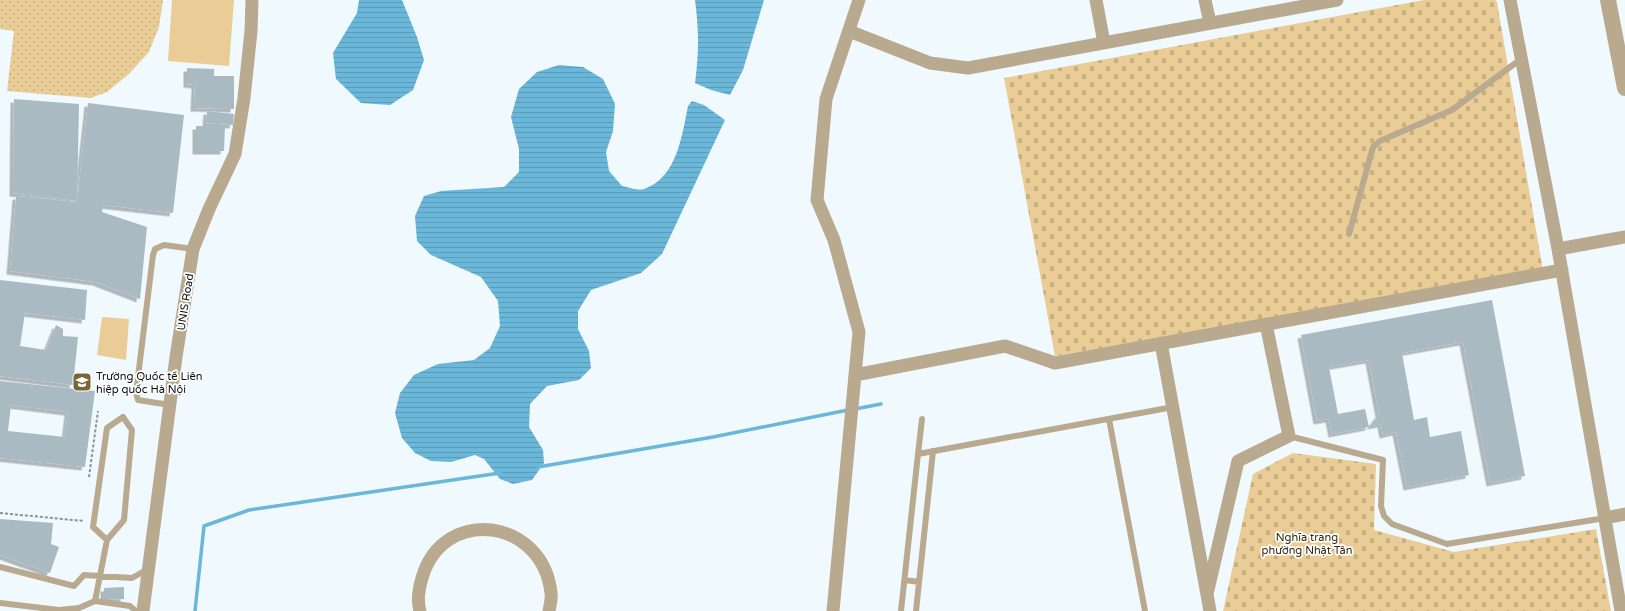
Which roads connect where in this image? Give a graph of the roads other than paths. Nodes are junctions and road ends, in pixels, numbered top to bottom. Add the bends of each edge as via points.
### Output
1 (252, 0) edge
2 (859, 0) edge
3 (1096, 0) edge
4 (1205, 0) edge
5 (1337, 0) edge
6 (1510, 0) edge
7 (1608, 0) edge
8 (1314, 2) edge
9 (1210, 23) junction
10 (849, 31) junction
11 (1104, 43) junction
12 (1521, 59) junction
13 (1625, 88) edge
14 (1349, 234) dead end
15 (1625, 237) edge
16 (1558, 248) junction
17 (193, 249) junction
18 (1562, 270) junction
19 (1266, 324) junction
20 (1161, 343) junction
21 (856, 375) junction
22 (170, 405) junction
23 (1173, 406) junction
24 (922, 419) dead end
25 (1109, 419) junction
26 (1289, 436) junction
27 (933, 451) junction
28 (918, 454) junction
29 (1625, 514) edge
30 (1605, 518) junction
31 (107, 540) junction
32 (0, 567) edge
33 (148, 569) junction
34 (99, 575) junction
35 (905, 580) junction
36 (919, 582) junction
37 (1207, 594) junction
38 (95, 601) junction
39 (0, 603) edge
40 (136, 611) edge
41 (143, 611) edge
42 (420, 611) edge
43 (549, 611) edge
44 (833, 611) edge
45 (901, 611) edge
46 (916, 611) edge
47 (1145, 611) edge
48 (1210, 611) edge
49 (1621, 611) edge

1 - 17 street, UNIS Road via 245,91 235,154
2 - 10 street
3 - 11 street
4 - 9 street
5 - 8 street
6 - 12 street
7 - 13 street
8 - 9 street
9 - 11 street
10 - 11 street via 930,63 968,68
10 - 21 street via 826,99 817,200 834,240 859,332
12 - 14 lane via 1452,110 1380,141 1373,147
12 - 16 street
15 - 16 street
16 - 18 street
17 - 22 street, UNIS Road
17 - 22 lane via 164,245 155,249 153,255 136,393 138,400 143,402
18 - 19 street
18 - 30 street
19 - 20 street
19 - 26 street
20 - 21 street via 1055,363 1005,346
20 - 23 street
21 - 44 street
22 - 33 street, UNIS Road
23 - 25 lane
23 - 37 street
24 - 28 lane
25 - 27 lane
25 - 47 lane
26 - 30 lane via 1382,460 1381,506 1384,516 1392,524 1447,544
26 - 37 street via 1238,461
27 - 28 lane
27 - 36 lane
28 - 35 lane
29 - 30 street
30 - 49 street
31 - 31 lane via 124,520 132,430 123,417 107,428 94,519 93,527
31 - 34 lane
32 - 34 lane via 74,586 84,575
33 - 34 lane via 132,578
33 - 41 street, UNIS Road
34 - 38 lane
35 - 36 lane
35 - 45 lane
36 - 46 lane
37 - 48 street
38 - 39 lane via 79,608 59,610
38 - 40 lane via 130,606
42 - 43 street via 419,587 425,567 437,549 454,537 474,530 496,530 518,538 536,552 547,572 552,594

